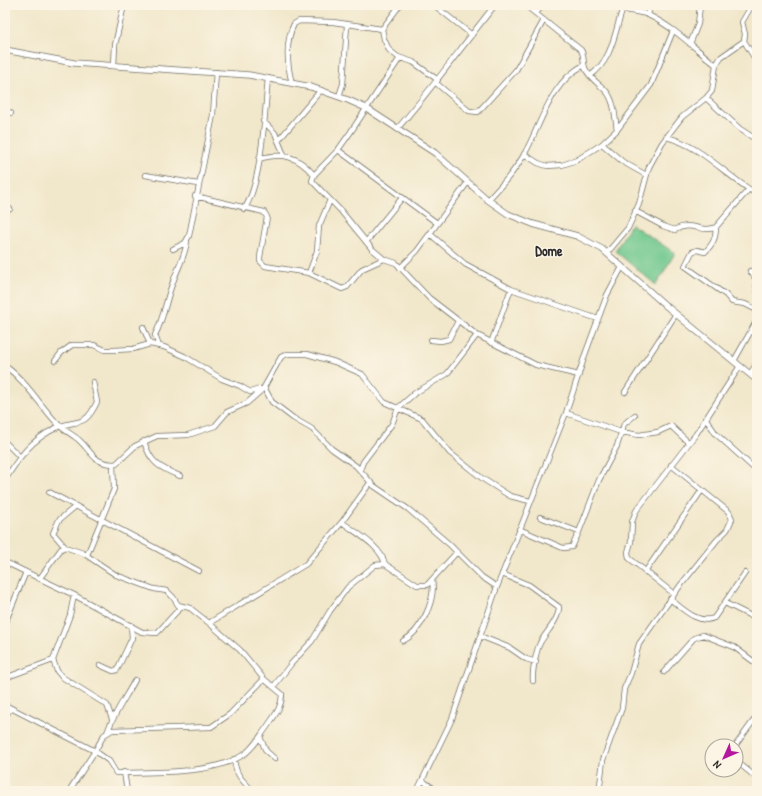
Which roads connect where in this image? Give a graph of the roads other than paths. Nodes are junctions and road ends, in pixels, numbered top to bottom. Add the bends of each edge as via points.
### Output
1 (124, 5) edge
2 (400, 5) edge
3 (434, 5) edge
4 (495, 5) edge
5 (525, 5) edge
6 (542, 5) edge
7 (614, 5) edge
8 (650, 5) edge
9 (700, 5) edge
10 (752, 5) edge
11 (622, 11) junction
12 (536, 13) junction
13 (648, 15) junction
14 (544, 20) junction
15 (347, 25) junction
16 (382, 30) junction
17 (673, 31) junction
18 (472, 35) junction
19 (744, 41) junction
20 (690, 44) junction
21 (5, 50) edge
22 (400, 58) junction
23 (757, 62) edge
24 (584, 65) junction
25 (716, 65) junction
26 (114, 66) junction
27 (216, 72) junction
28 (590, 76) junction
29 (268, 78) junction
30 (437, 82) junction
31 (292, 83) junction
32 (321, 90) junction
33 (339, 96) junction
34 (706, 98) junction
35 (366, 108) junction
36 (5, 112) edge
37 (11, 113) dead end
38 (263, 121) junction
39 (398, 129) junction
40 (617, 130) junction
41 (666, 137) junction
42 (757, 140) edge
43 (278, 141) junction
44 (602, 144) junction
45 (338, 150) junction
46 (524, 154) junction
47 (284, 155) junction
48 (259, 158) junction
49 (314, 175) junction
50 (646, 175) junction
51 (145, 176) dead end
52 (468, 182) junction
53 (198, 184) junction
54 (750, 189) junction
55 (757, 194) edge
56 (195, 196) junction
57 (402, 198) junction
58 (330, 200) junction
59 (488, 200) junction
60 (5, 206) edge
61 (244, 208) junction
62 (10, 209) dead end
63 (635, 210) junction
64 (437, 223) junction
65 (716, 227) junction
66 (430, 234) junction
67 (187, 241) junction
68 (366, 242) junction
69 (173, 249) dead end
70 (607, 253) junction
71 (384, 259) junction
72 (622, 267) junction
73 (400, 268) junction
74 (750, 271) dead end
75 (309, 273) junction
76 (511, 289) junction
77 (757, 290) edge
78 (757, 310) edge
79 (676, 314) junction
80 (598, 319) junction
81 (757, 320) edge
82 (458, 321) junction
83 (143, 327) dead end
84 (477, 336) junction
85 (431, 340) dead end
86 (491, 343) junction
87 (150, 344) junction
88 (159, 346) junction
89 (55, 361) dead end
90 (734, 361) junction
91 (757, 363) edge
92 (5, 366) edge
93 (740, 366) junction
94 (750, 374) junction
95 (579, 375) junction
96 (757, 380) edge
97 (93, 382) dead end
98 (264, 388) junction
99 (625, 392) dead end
100 (398, 408) junction
101 (566, 413) junction
102 (635, 415) dead end
103 (706, 419) junction
104 (61, 426) junction
105 (621, 432) junction
106 (5, 442) edge
107 (144, 442) junction
108 (689, 443) junction
109 (20, 457) junction
110 (114, 464) junction
111 (671, 464) junction
112 (360, 470) junction
113 (757, 471) edge
114 (180, 476) dead end
115 (5, 480) edge
116 (370, 483) junction
117 (702, 490) junction
118 (49, 492) dead end
119 (530, 501) junction
120 (76, 506) junction
121 (540, 517) dead end
122 (102, 520) junction
123 (342, 522) junction
124 (519, 529) junction
125 (580, 532) junction
126 (65, 547) junction
127 (457, 552) junction
128 (87, 555) junction
129 (5, 562) edge
130 (385, 564) junction
131 (199, 571) dead end
132 (26, 572) junction
133 (645, 572) junction
134 (745, 573) dead end
135 (502, 574) junction
136 (40, 578) junction
137 (432, 580) junction
138 (497, 588) junction
139 (674, 594) junction
140 (74, 595) junction
141 (670, 599) junction
142 (725, 603) junction
143 (181, 607) junction
144 (757, 615) edge
145 (5, 623) edge
146 (209, 623) junction
147 (130, 625) junction
148 (480, 636) junction
149 (403, 641) dead end
150 (53, 660) junction
151 (536, 662) junction
152 (757, 664) edge
153 (100, 665) dead end
154 (664, 672) dead end
155 (5, 678) edge
156 (264, 679) junction
157 (135, 680) dead end
158 (533, 681) dead end
159 (274, 686) junction
160 (5, 705) edge
161 (10, 709) junction
162 (757, 716) edge
163 (5, 717) edge
164 (112, 719) junction
165 (107, 733) junction
166 (260, 736) junction
167 (741, 738) edge
168 (95, 751) junction
169 (234, 759) junction
170 (275, 759) dead end
171 (744, 767) edge
172 (124, 772) junction
173 (757, 778) edge
174 (423, 781) junction
175 (69, 791) edge
176 (127, 791) edge
177 (253, 791) edge
178 (417, 791) edge
179 (437, 791) edge
180 (598, 791) edge

1 - 26 street
2 - 16 street
3 - 18 street
4 - 18 street
5 - 12 street
6 - 12 street
7 - 11 street
8 - 13 street
9 - 20 street via 698,24
10 - 19 street via 742,22
11 - 13 street via 635,10
11 - 28 street via 611,51
12 - 14 street
13 - 17 street
14 - 24 street via 581,50
14 - 30 street via 516,70 478,112 470,111
15 - 16 street
15 - 31 street via 299,21 294,24 288,51 288,69
15 - 33 street
16 - 22 street via 388,49
17 - 20 street
17 - 40 street via 651,86
18 - 30 street
19 - 23 street
19 - 25 street via 721,57
20 - 25 street
21 - 26 street via 36,57
22 - 30 street via 413,62
22 - 35 street
24 - 28 street
24 - 46 street via 569,74 558,86
25 - 34 street via 712,91
26 - 27 street
27 - 29 street
27 - 53 street via 213,115
28 - 40 street via 610,97
29 - 31 street
29 - 38 street
30 - 39 street
31 - 32 street
32 - 33 street
32 - 43 street
33 - 35 street
34 - 41 street via 682,117
34 - 42 street
35 - 39 street
35 - 45 street
36 - 37 street
38 - 43 street via 275,133
38 - 48 street
39 - 52 street via 435,153
40 - 44 street
41 - 50 street
41 - 54 street via 700,154
43 - 47 street
44 - 46 street via 577,160 562,165 547,166
44 - 50 street via 623,162
45 - 49 street
45 - 57 street
46 - 59 street via 508,178
47 - 48 street
47 - 49 street via 305,166
48 - 61 street via 251,198
49 - 58 street via 312,181
50 - 63 street via 639,204
51 - 53 street
52 - 59 street
52 - 64 street
53 - 56 street
54 - 55 street
54 - 65 street
56 - 61 street
56 - 67 street
57 - 64 street
57 - 68 street
58 - 68 street
58 - 75 street via 319,226 317,251
59 - 70 street via 517,218 577,236
60 - 62 street
61 - 75 street via 264,212 267,217 260,257 262,265
63 - 65 street via 662,226 675,230 682,225 710,229
63 - 70 street via 625,233
64 - 66 street
65 - 78 street via 714,241 704,252 692,252 685,266 732,302 745,304
66 - 73 street
66 - 76 street via 466,264
67 - 69 street
67 - 88 street via 184,258 172,282 161,324 155,335
68 - 71 street
70 - 72 street
71 - 73 street via 390,259
71 - 75 street via 362,269 344,288
72 - 79 street
72 - 80 street
73 - 82 street via 429,298
74 - 77 street via 756,279
76 - 80 street
76 - 86 street
79 - 90 street
79 - 99 street
80 - 95 street
81 - 90 street
82 - 84 street
82 - 85 street via 448,339
83 - 87 street
84 - 86 street
84 - 100 street via 447,374 415,393
86 - 95 street via 536,365
87 - 88 street
87 - 89 street via 133,349 114,350 105,350 94,345 72,345
88 - 98 street via 184,356 250,392
90 - 93 street
91 - 94 street
92 - 104 street
93 - 94 street
93 - 103 street
94 - 96 street
95 - 101 street
97 - 104 street via 97,402 91,413 82,422
98 - 100 street via 281,357 287,354 307,354 335,362 362,374 384,402
98 - 107 street via 247,404 227,412 215,426 188,435 163,435
98 - 112 street via 272,402 312,429
100 - 112 street via 392,424 363,462
100 - 119 street via 422,419 450,453 488,483 510,496
101 - 105 street
101 - 119 street
102 - 105 street via 626,422
103 - 108 street
103 - 113 street via 716,434
104 - 109 street via 36,440
104 - 110 street via 79,441 93,458 99,462
105 - 108 street via 641,436 671,426
105 - 125 street
106 - 109 street
107 - 110 street
107 - 114 street via 148,454 156,464
108 - 111 street
109 - 115 street
110 - 122 street via 114,489
111 - 117 street
111 - 133 street via 633,517 628,555 631,561
112 - 116 street
116 - 123 street
116 - 127 street via 408,509
117 - 133 street
117 - 139 street via 729,512 731,524
118 - 120 street
119 - 124 street
120 - 122 street
120 - 126 street via 59,520 53,533
121 - 125 street
122 - 128 street
122 - 131 street
123 - 130 street via 381,554
123 - 146 street via 306,564
124 - 125 street via 566,549 572,547
124 - 135 street
126 - 128 street
126 - 136 street
127 - 137 street
127 - 138 street via 482,578
128 - 143 street via 116,575 167,591
129 - 132 street
130 - 137 street via 418,585 427,585
130 - 159 street via 375,565 348,587 312,641
132 - 136 street
132 - 145 street
133 - 139 street
134 - 142 street
135 - 138 street
135 - 151 street via 529,584 559,607 540,642
136 - 140 street
137 - 149 street via 430,601 420,625
138 - 148 street
139 - 141 street
140 - 147 street
140 - 150 street via 70,615
141 - 142 street via 695,618 704,620 714,618
141 - 180 street via 636,649 631,673 624,689 622,708 603,760
142 - 144 street via 751,616
143 - 146 street via 190,608
143 - 147 street via 157,633 142,632
146 - 156 street via 240,650
147 - 153 street via 132,638 117,670 113,671
148 - 151 street
148 - 174 street via 452,719
150 - 155 street
150 - 164 street via 62,677 107,705
151 - 158 street
152 - 154 street via 734,647 703,635 694,638
156 - 159 street
156 - 165 street via 230,714 211,727 124,729
157 - 164 street
159 - 166 street via 282,694 282,703
160 - 161 street
161 - 163 street
161 - 168 street
162 - 167 street
164 - 165 street
165 - 168 street
166 - 169 street via 244,755
166 - 170 street via 266,751
168 - 172 street via 109,762 116,773
168 - 175 street
169 - 172 street via 208,768
169 - 177 street via 236,772
171 - 173 street
172 - 176 street
174 - 178 street
174 - 179 street

